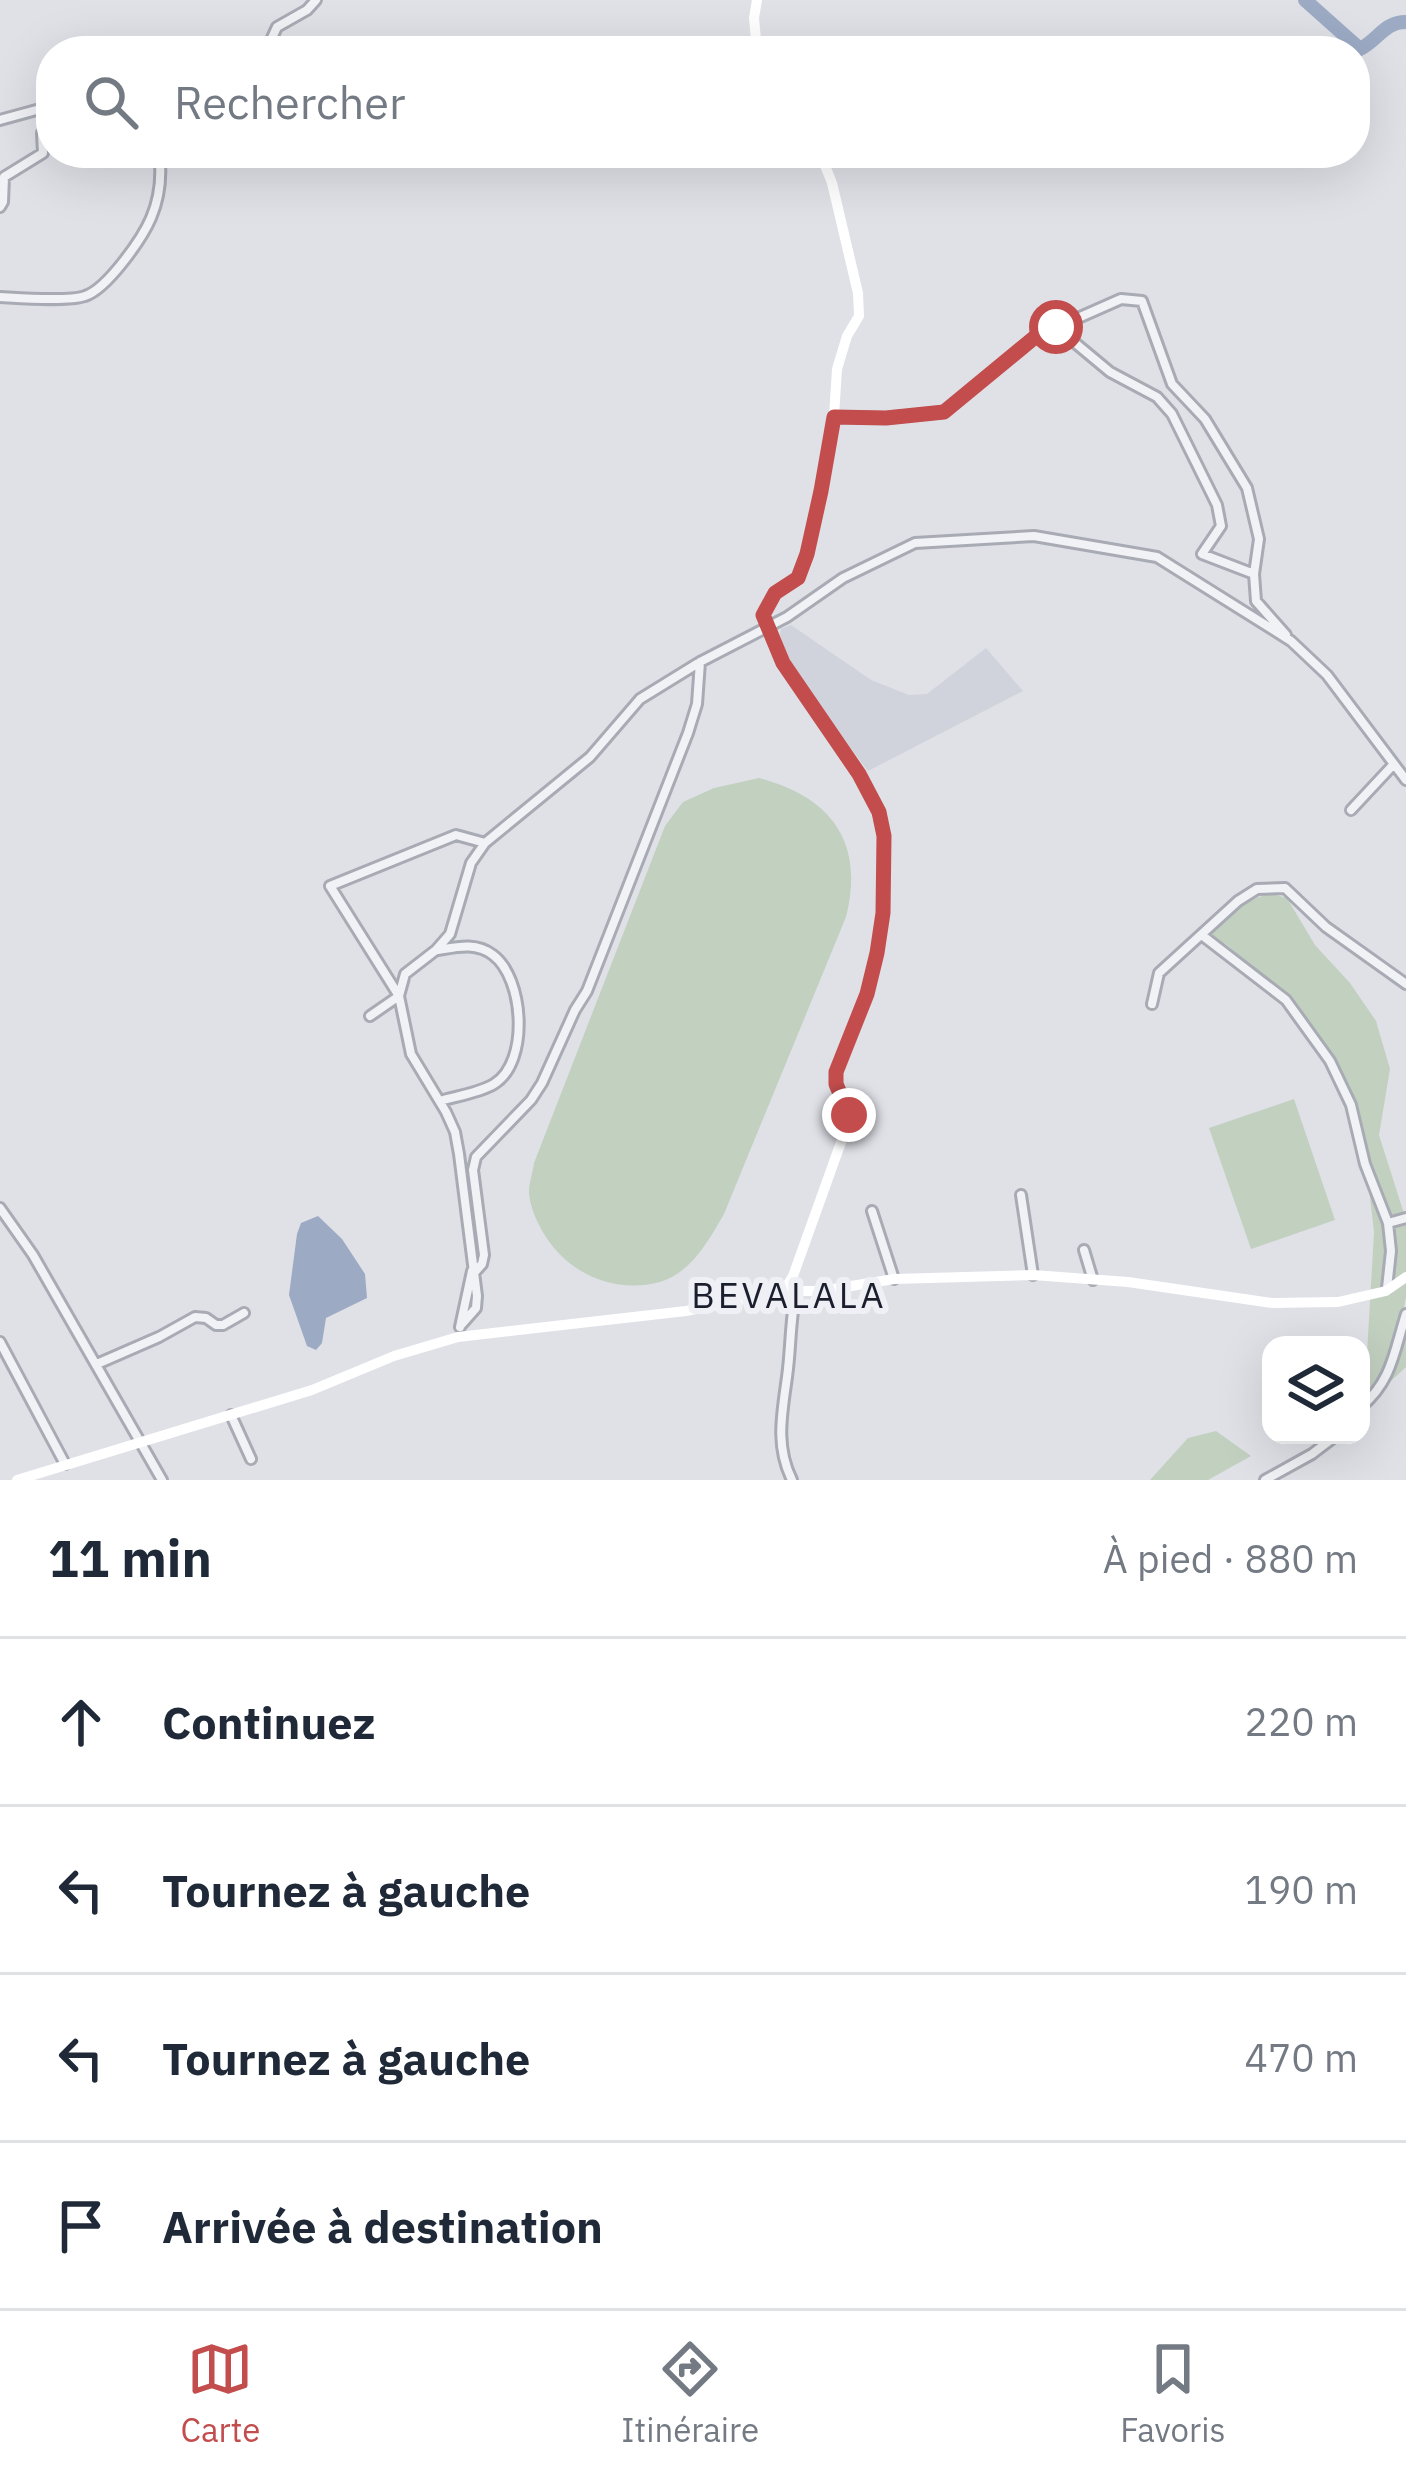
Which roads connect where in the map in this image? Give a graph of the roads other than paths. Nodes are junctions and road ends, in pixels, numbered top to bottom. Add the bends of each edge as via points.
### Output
1 (316, 0) edge
2 (757, 0) edge
3 (273, 36) edge
4 (756, 36) edge
5 (36, 110) edge
6 (0, 120) edge
7 (36, 157) edge
8 (161, 168) edge
9 (824, 168) edge
10 (0, 206) edge
11 (0, 297) edge
12 (1056, 327) junction
13 (834, 417) junction
14 (1254, 574) junction
15 (766, 627) junction
16 (1291, 641) junction
17 (700, 662) junction
18 (1393, 765) junction
19 (1406, 780) edge
20 (1351, 810) dead end
21 (484, 843) junction
22 (1203, 936) junction
23 (436, 950) junction
24 (1406, 984) edge
25 (399, 996) junction
26 (1152, 1004) dead end
27 (370, 1016) dead end
28 (440, 1101) junction
29 (1021, 1195) dead end
30 (0, 1208) edge
31 (872, 1211) dead end
32 (1406, 1218) edge
33 (1388, 1223) junction
34 (1084, 1250) dead end
35 (474, 1270) junction
36 (1033, 1275) junction
37 (1406, 1277) edge
38 (894, 1279) junction
39 (1093, 1280) junction
40 (790, 1291) junction
41 (1386, 1291) junction
42 (244, 1313) dead end
43 (1406, 1314) edge
44 (459, 1331) junction
45 (0, 1342) edge
46 (97, 1364) junction
47 (1370, 1399) edge
48 (231, 1415) junction
49 (141, 1442) junction
50 (1325, 1444) edge
51 (251, 1459) dead end
52 (65, 1464) junction
53 (17, 1480) edge
54 (162, 1480) edge
55 (792, 1480) edge
56 (1265, 1480) edge

1 - 3 street
2 - 4 street
5 - 6 street
7 - 10 street via 4,177
8 - 11 street via 151,218 117,270 87,296
9 - 13 street via 859,292 859,316 837,369
12 - 13 street via 944,412
12 - 14 street via 1172,414 1217,505 1221,526 1202,554
12 - 14 street via 1121,299 1142,301 1172,384 1205,419 1247,488 1259,538
13 - 15 street via 807,554 798,578 775,593
14 - 16 street via 1256,601
15 - 16 street via 915,543 1034,536 1157,557
15 - 17 street
15 - 40 street via 859,774 884,836 877,953 836,1072 849,1120
16 - 18 street via 1328,675
17 - 21 street via 640,699 590,757
17 - 35 street via 688,733 587,992 531,1100 476,1157 484,1255
18 - 19 street
18 - 20 street
21 - 23 street via 450,934
21 - 25 street via 456,835 330,886
22 - 24 street via 1257,889 1285,888
22 - 26 street via 1159,973
22 - 33 street via 1286,1000 1330,1061
23 - 25 street via 405,974
23 - 28 street via 471,945 495,956 512,983 521,1029 513,1062 495,1083
25 - 27 street
25 - 28 street via 411,1054
28 - 35 street via 460,1154
29 - 36 street
30 - 46 street
31 - 38 street
32 - 33 street
33 - 41 street
34 - 39 street
35 - 44 street
36 - 38 street
36 - 39 street
37 - 41 street
38 - 40 street
39 - 41 street via 1272,1303
40 - 44 street via 686,1311
40 - 55 street via 781,1407 782,1459
42 - 46 street via 223,1325 195,1317
43 - 47 street via 1388,1376
44 - 48 street
45 - 52 street
46 - 49 street
48 - 49 street
48 - 51 street
49 - 52 street
49 - 54 street
50 - 56 street
52 - 53 street

